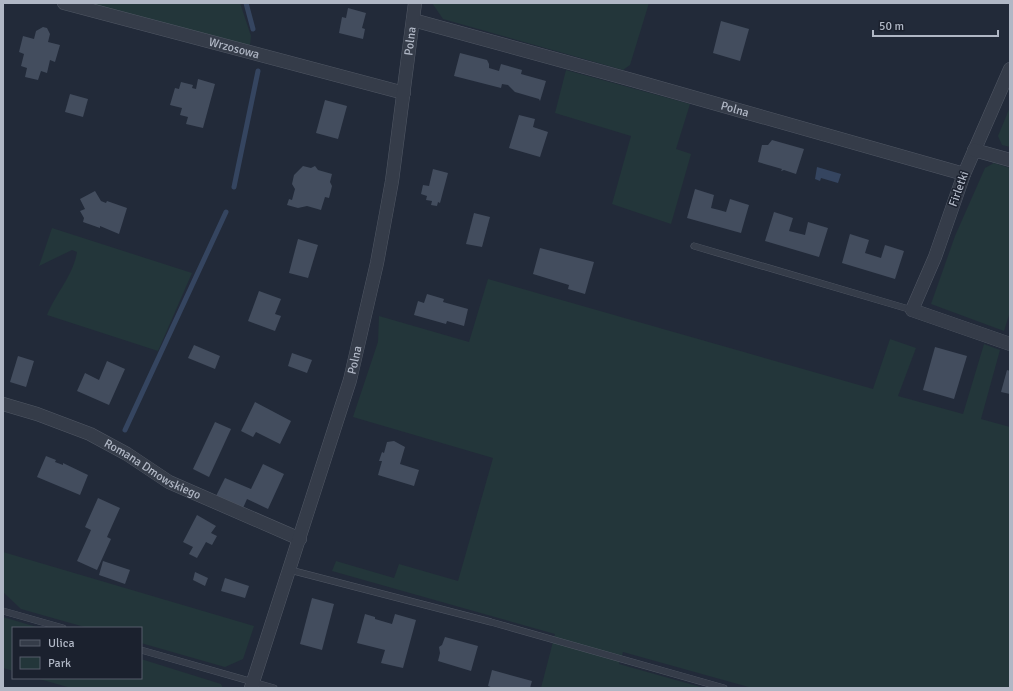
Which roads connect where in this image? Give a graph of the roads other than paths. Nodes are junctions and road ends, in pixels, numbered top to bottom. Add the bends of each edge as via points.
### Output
1 (64, 3) edge
2 (415, 3) edge
3 (413, 20) junction
4 (1010, 68) edge
5 (404, 94) junction
6 (974, 150) junction
7 (1010, 160) edge
8 (964, 174) junction
9 (694, 246) dead end
10 (912, 310) junction
11 (1010, 344) edge
12 (3, 404) edge
13 (300, 539) junction
14 (290, 570) junction
15 (3, 611) edge
16 (59, 627) edge
17 (142, 650) edge
18 (252, 685) edge
19 (274, 688) edge
20 (724, 688) edge

1 - 5 street, Wrzosowa
2 - 3 street, Polna
3 - 5 street, Polna
3 - 8 street, Polna
4 - 6 street, Firletki
5 - 13 street, Polna via 380,247 350,380
6 - 7 street
6 - 8 street, Firletki
8 - 10 street, Firletki
9 - 10 lane
10 - 11 street
12 - 13 street, Romana Dmowskiego via 90,434 127,454 169,482
13 - 14 street, Polna
14 - 18 street, Polna
14 - 20 lane via 491,622
15 - 16 lane
17 - 18 lane
18 - 19 lane

